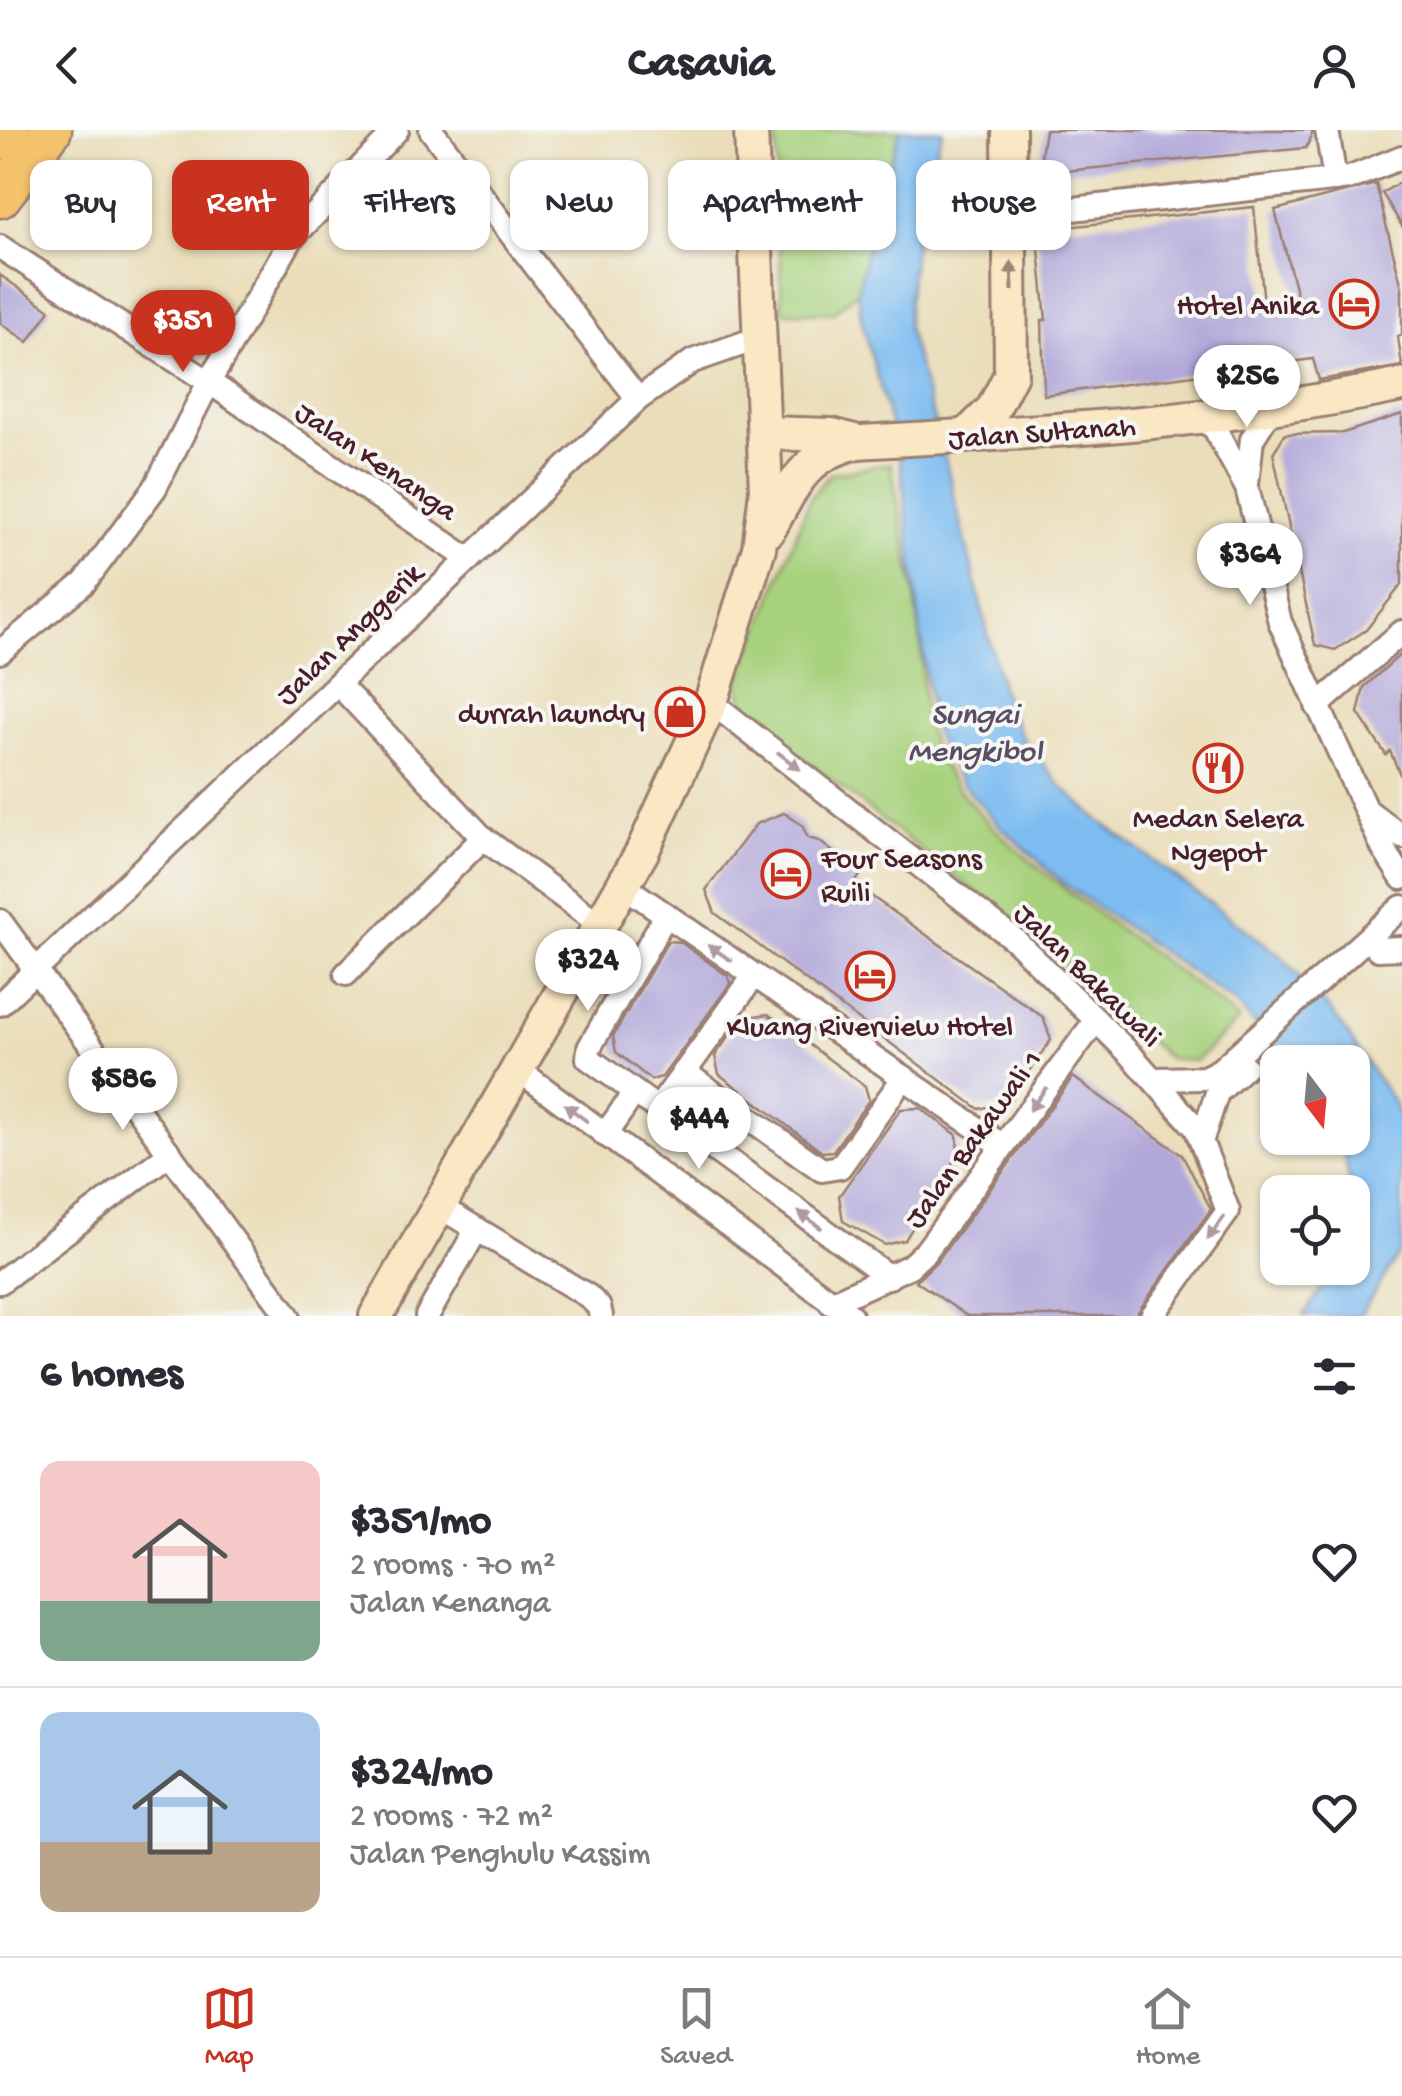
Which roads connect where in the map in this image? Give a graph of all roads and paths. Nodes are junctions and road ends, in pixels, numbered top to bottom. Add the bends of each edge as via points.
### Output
1 (8, 130) edge
2 (51, 130) edge
3 (397, 130) edge
4 (431, 130) edge
5 (750, 130) edge
6 (1009, 130) edge
7 (1328, 130) edge
8 (0, 139) edge
9 (1402, 157) edge
10 (1009, 160) edge
11 (1336, 180) junction
12 (0, 197) edge
13 (1071, 209) edge
14 (0, 247) edge
15 (1010, 250) edge
16 (760, 338) junction
17 (1012, 374) junction
18 (209, 382) junction
19 (1402, 386) edge
20 (638, 399) junction
21 (1270, 411) junction
22 (1198, 420) junction
23 (764, 432) junction
24 (1061, 432) junction
25 (966, 436) junction
26 (858, 442) junction
27 (1247, 488) junction
28 (759, 548) junction
29 (468, 559) junction
30 (1402, 632) edge
31 (0, 652) edge
32 (338, 684) junction
33 (711, 702) junction
34 (1317, 706) junction
35 (1365, 809) junction
36 (1402, 837) edge
37 (483, 838) junction
38 (1402, 878) edge
39 (624, 886) junction
40 (1402, 907) edge
41 (666, 915) junction
42 (0, 921) edge
43 (602, 926) junction
44 (1402, 928) edge
45 (1377, 950) edge
46 (37, 972) junction
47 (346, 974) dead end
48 (754, 976) junction
49 (0, 1004) edge
50 (1096, 1020) junction
51 (520, 1071) junction
52 (684, 1072) junction
53 (1224, 1076) junction
54 (904, 1077) junction
55 (1154, 1079) junction
56 (634, 1093) junction
57 (657, 1110) junction
58 (605, 1135) junction
59 (1202, 1138) junction
60 (1003, 1146) junction
61 (170, 1153) junction
62 (440, 1206) junction
63 (477, 1229) junction
64 (889, 1276) junction
65 (0, 1282) edge
66 (831, 1303) junction
67 (288, 1316) edge
68 (376, 1316) edge
69 (427, 1316) edge
70 (601, 1316) edge
71 (852, 1316) edge
72 (1152, 1316) edge

1 - 8 highway
2 - 12 highway
3 - 18 street via 292,238
4 - 20 street
5 - 16 street
6 - 10 street
7 - 11 street
9 - 11 street
11 - 13 street
14 - 18 street, Jalan Kenanga
17 -> 15 street
16 - 20 street, Jalan Anggerik via 694,361
16 - 23 street
17 - 24 street via 1024,403
17 - 25 street via 1005,392
18 - 29 street, Jalan Kenanga
18 - 31 street via 156,488 84,583
19 - 21 street, Jalan Sultanah
20 - 29 street, Jalan Anggerik
21 - 22 street, Jalan Sultanah
21 - 27 street via 1252,440
22 - 24 street, Jalan Sultanah
22 - 27 street via 1214,427
23 - 26 street, Jalan Sultanah
23 - 28 street
24 - 25 street, Jalan Sultanah
25 - 26 street, Jalan Sultanah
26 - 28 street, Jalan Sultanah via 830,448 800,475
27 - 34 street via 1280,622
28 - 33 street
29 - 32 street, Jalan Anggerik
30 - 34 street
32 - 37 street
32 - 46 street, Jalan Anggerik
33 - 39 street
33 -> 50 street, Jalan Bakawali via 1015,940
34 - 35 street
35 - 36 street
35 - 38 street
37 - 43 street
37 - 47 street
39 - 41 street
39 - 43 street
40 - 45 street
48 -> 41 street
41 - 56 street via 589,1048 594,1065
42 - 46 street
43 - 51 street
44 - 45 street
45 - 53 street
46 - 49 street, Jalan Anggerik
46 - 61 street
48 - 52 street
48 - 54 street
50 - 55 street, Jalan Bakawali
50 -> 60 street, Jalan Bakawali 1
58 -> 51 street
51 - 62 street
52 - 54 street via 830,1171 840,1167
52 - 57 street
53 - 55 street
53 - 59 street
54 - 60 street
55 - 59 street, Jalan Bakawali
56 - 57 street
56 - 58 street
64 -> 57 street
58 - 66 street
59 -> 72 street, Jalan Bakawali via 1228,1211
60 - 64 street, Jalan Bakawali 1 via 926,1251
61 - 65 street
61 - 67 street
62 - 63 street
62 - 68 street
63 - 69 street
63 - 70 street via 588,1296
64 - 66 street, Jalan Bakawali 1
66 - 71 street

